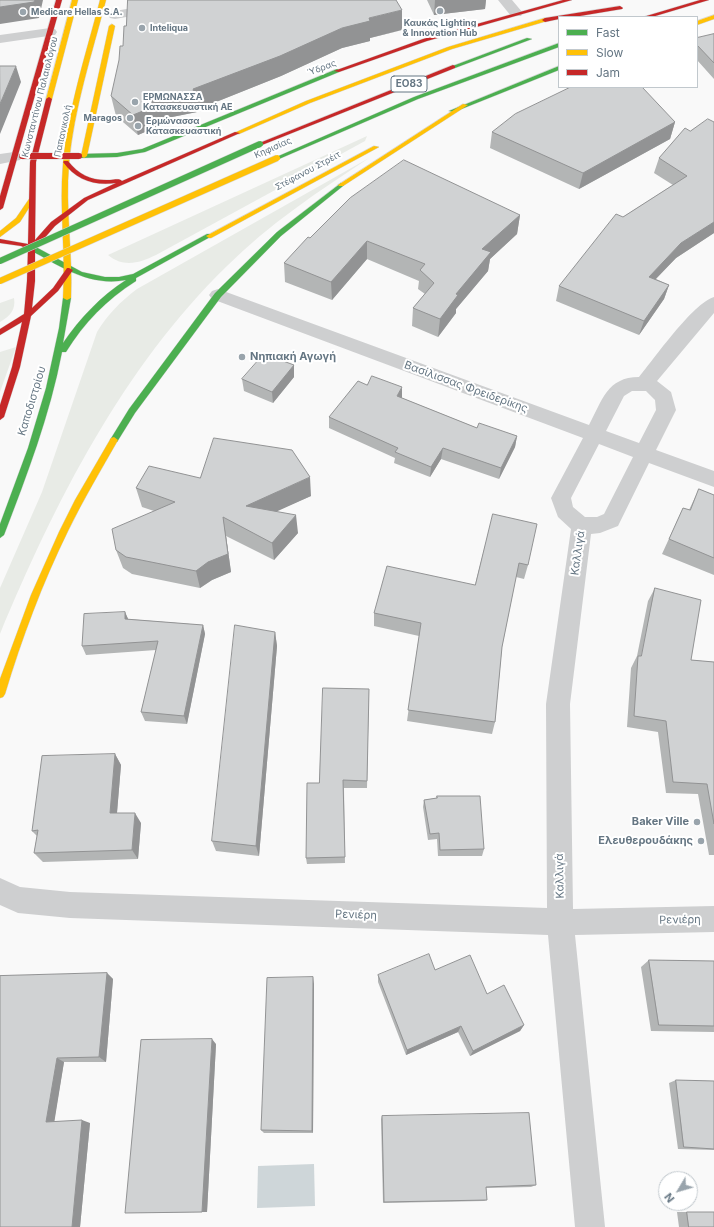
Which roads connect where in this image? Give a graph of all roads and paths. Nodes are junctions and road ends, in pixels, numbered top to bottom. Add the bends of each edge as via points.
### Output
1 (59, 0) edge
2 (75, 0) edge
3 (103, 0) edge
4 (200, 0) edge
5 (505, 0) edge
6 (568, 0) edge
7 (706, 0) edge
8 (115, 11) joint
9 (516, 13) junction
10 (563, 16) edge
11 (598, 16) edge
12 (650, 16) edge
13 (558, 17) edge
14 (714, 17) edge
15 (714, 22) edge
16 (698, 24) edge
17 (698, 24) edge
18 (50, 32) junction
19 (540, 35) dead end
20 (0, 39) edge
21 (558, 45) edge
22 (558, 68) edge
23 (465, 105) junction
24 (402, 135) dead end
25 (388, 141) dead end
26 (81, 156) junction
27 (12, 157) edge
28 (66, 162) junction
29 (128, 179) junction
30 (31, 200) junction
31 (0, 208) edge
32 (66, 211) junction
33 (0, 235) edge
34 (0, 242) edge
35 (32, 248) junction
36 (0, 261) edge
37 (151, 269) junction
38 (69, 270) junction
39 (0, 281) edge
40 (218, 295) junction
41 (714, 303) edge
42 (27, 316) junction
43 (0, 332) edge
44 (54, 372) junction
45 (644, 384) junction
46 (0, 417) edge
47 (594, 435) junction
48 (645, 454) junction
49 (714, 479) edge
50 (582, 525) junction
51 (0, 535) edge
52 (0, 694) edge
53 (0, 891) edge
54 (714, 919) edge
55 (560, 922) junction
56 (590, 1227) edge

1 - 18 main road, Κωνσταντίνου Παλαιολόγου
2 - 30 main road, Κωνσταντίνου Παλαιολόγου via 39,134 33,162
3 - 28 main road, Παπανικολή
4 - 8 street
5 - 9 street
6 - 9 main road, Ύδρας
7 - 12 main road
8 - 26 main road
9 - 26 main road, Ύδρας via 327,76 143,151
10 - 11 main road via 624,7
13 - 29 main road via 450,48 308,102
14 - 16 main road
15 - 17 main road
18 - 20 street
18 - 27 main road, Κωνσταντίνου Παλαιολόγου
19 - 36 main road, Κηφισίας / ΕΟ83, bridge via 475,58 260,144
21 - 39 main road, Κηφισίας / ΕΟ83, bridge via 438,90 277,158
22 - 23 main road
23 - 24 main road
23 - 40 main road via 347,180 279,234
25 - 37 main road, Στέφανου Στρέιτ
26 - 27 main road, Ύδρας, bridge
27 - 31 main road, Κωνσταντίνου Παλαιολόγου
28 - 29 main road via 77,176 88,180 114,182
28 - 32 main road, Παπανικολή
29 - 32 main road
30 - 33 main road via 25,212
30 - 35 main road, Κωνσταντίνου Παλαιολόγου
32 - 35 main road via 41,235
32 - 38 main road, Παπανικολή
34 - 35 main road, Στέφανου Στρέιτ via 22,244
35 - 38 main road, Στέφανου Στρέιτ
35 - 42 main road
37 - 38 main road, Στέφανου Στρέιτ via 117,280 82,276
37 - 44 main road via 128,281 90,313 74,331 62,351
38 - 42 main road via 60,286 46,302
38 - 44 main road, Καποδιστρίου via 64,318
40 - 47 street, Βασίλισσας Φρειδερίκης
40 - 52 main road via 132,411 94,472 62,532 12,654
41 - 45 street via 702,313
42 - 43 main road
42 - 46 main road via 22,344
44 - 51 main road, Καποδιστρίου via 20,481
45 - 47 street, Καλλιγά via 628,384 617,391
45 - 48 street, Καλλιγά via 659,391 666,404 666,410
47 - 48 street, Βασίλισσας Φρειδερίκης
47 - 50 street, Καλλιγά via 561,498 564,512
48 - 49 street, Βασίλισσας Φρειδερίκης
48 - 50 street, Καλλιγά via 611,520 595,526
50 - 55 street, Καλλιγά via 558,704
53 - 55 street, Ρενιέρη via 18,900 70,905
54 - 55 street, Ρενιέρη
55 - 56 street, Καλλιγά

